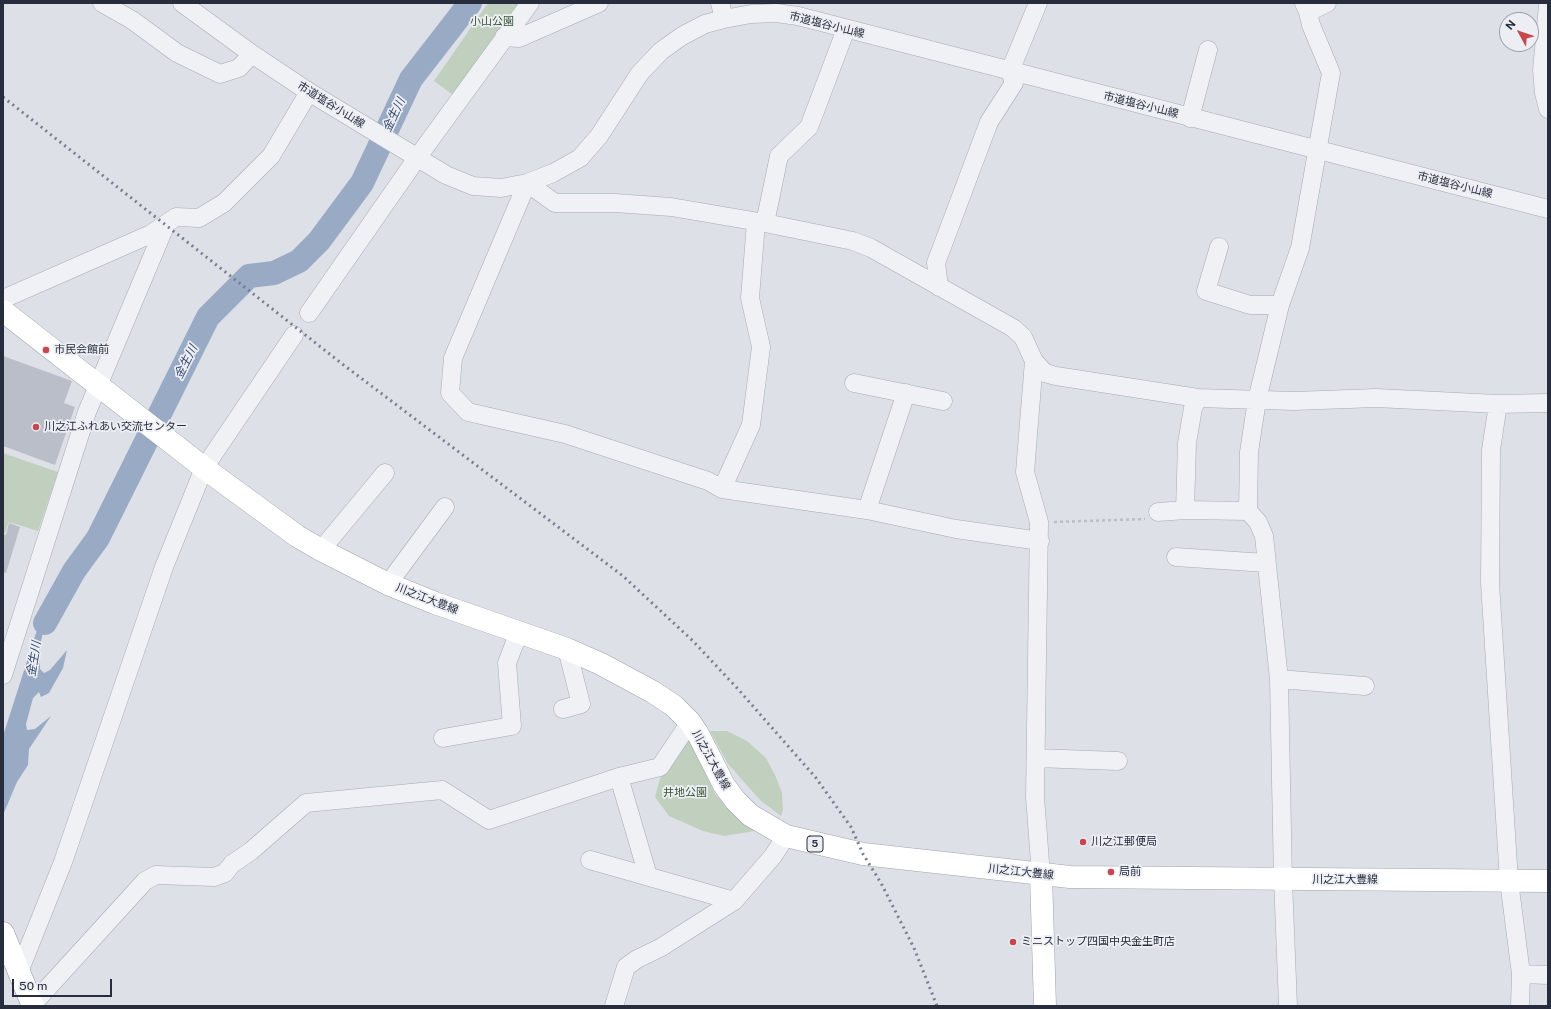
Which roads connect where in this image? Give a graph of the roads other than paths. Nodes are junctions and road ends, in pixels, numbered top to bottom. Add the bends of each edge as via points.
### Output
1 (102, 3) edge
2 (182, 3) edge
3 (530, 3) edge
4 (598, 3) edge
5 (1038, 3) edge
6 (1327, 3) edge
7 (1548, 5) edge
8 (1306, 7) edge
9 (722, 11) edge
10 (846, 29) junction
11 (504, 37) junction
12 (1208, 50) dead end
13 (252, 54) junction
14 (1010, 72) junction
15 (309, 92) junction
16 (1548, 109) edge
17 (1190, 118) junction
18 (1319, 151) junction
19 (414, 156) junction
20 (527, 183) junction
21 (1548, 209) edge
22 (761, 222) junction
23 (166, 224) junction
24 (1219, 248) dead end
25 (939, 287) junction
26 (3, 299) edge
27 (1280, 305) junction
28 (3, 311) edge
29 (309, 313) dead end
30 (294, 335) dead end
31 (1034, 362) junction
32 (854, 383) dead end
33 (99, 386) junction
34 (906, 393) junction
35 (1198, 398) junction
36 (943, 400) dead end
37 (1257, 400) junction
38 (1548, 403) edge
39 (1498, 404) junction
40 (204, 468) junction
41 (385, 473) dead end
42 (722, 489) junction
43 (445, 507) dead end
44 (867, 510) junction
45 (1185, 510) junction
46 (1248, 510) junction
47 (1158, 512) road end
48 (1040, 541) junction
49 (321, 550) junction
50 (1176, 557) dead end
51 (1266, 563) junction
52 (388, 584) junction
53 (519, 632) junction
54 (567, 649) junction
55 (5, 664) edge
56 (1279, 679) junction
57 (1365, 686) dead end
58 (564, 709) dead end
59 (690, 722) junction
60 (443, 738) dead end
61 (1036, 758) junction
62 (1118, 761) dead end
63 (619, 777) junction
64 (786, 836) junction
65 (590, 860) dead end
66 (1041, 875) junction
67 (648, 876) junction
68 (1283, 880) junction
69 (1509, 881) junction
70 (1548, 881) edge
71 (734, 901) junction
72 (3, 933) edge
73 (19, 972) junction
74 (1522, 974) junction
75 (1548, 975) edge
76 (33, 1005) edge
77 (614, 1006) edge
78 (1046, 1006) edge
79 (1288, 1006) edge
80 (1520, 1006) edge

1 - 13 street via 132,20 177,53 220,74 239,68
2 - 13 street, 市道塩谷小山線
3 - 11 street
4 - 11 street via 519,38
5 - 14 street
6 - 8 street
7 - 16 street via 1542,70
8 - 18 street via 1331,73
9 - 10 street, 市道塩谷小山線 via 798,16
9 - 20 street, 市道塩谷小山線 via 661,51 640,73 599,136 580,158 553,173
10 - 14 street, 市道塩谷小山線
10 - 22 street via 809,127 779,156
11 - 19 street
12 - 17 street
13 - 15 street, 市道塩谷小山線
14 - 17 street, 市道塩谷小山線
14 - 25 street via 1014,83 989,122 936,263
15 - 19 street, 市道塩谷小山線
15 - 23 street via 271,156 224,203 199,218 176,217
17 - 18 street, 市道塩谷小山線
18 - 21 street, 市道塩谷小山線
18 - 27 street via 1300,248
19 - 20 street, 市道塩谷小山線 via 446,175 473,186 501,188
19 - 29 street
20 - 22 street via 555,203 615,203 671,208
20 - 42 street via 453,358 450,393 468,412 565,434 708,481
22 - 25 street via 853,241 871,248
22 - 42 street via 750,298 761,347 751,425
23 - 26 street via 151,234
23 - 33 street
24 - 27 street via 1206,291 1250,305
25 - 31 street via 1013,328 1023,337
27 - 37 street
28 - 33 main road, 川之江大豊線 / 5
30 - 40 street
31 - 35 street via 1045,373
31 - 48 street via 1025,472 1039,522
32 - 34 street
33 - 40 main road, 川之江大豊線 / 5
33 - 55 street via 87,412
34 - 36 street
34 - 44 street
35 - 37 street
35 - 45 street via 1193,408 1187,443
37 - 39 street via 1376,398
37 - 46 street via 1249,452
38 - 39 street
39 - 69 street via 1492,450 1490,583
40 - 49 main road, 川之江大豊線 / 5 via 270,517
40 - 73 street via 164,567 63,862
41 - 49 street
42 - 44 street
43 - 52 street
44 - 48 street via 956,529
45 - 46 street
45 - 47 street
46 - 51 street via 1258,522 1264,536
48 - 61 street
49 - 52 main road, 川之江大豊線 / 5
50 - 51 street
51 - 56 street
52 - 53 main road, 川之江大豊線 / 5
53 - 54 main road, 川之江大豊線 / 5
53 - 60 street via 507,663 512,726
54 - 58 street via 581,704
54 - 59 main road, 川之江大豊線 / 5 via 654,692 674,706
56 - 57 street
56 - 68 street
59 - 63 street via 660,767
59 - 64 main road, 川之江大豊線 / 5 via 724,785 735,800 750,815
61 - 62 street
61 - 66 street via 1035,797
63 - 67 street
63 - 76 street via 490,820 442,790 306,803 251,851 232,864 225,873 214,877 156,875 145,881
64 - 66 main road, 川之江大豊線 / 5 via 863,854
64 - 71 street via 774,856
65 - 67 street
66 - 68 main road, 川之江大豊線 / 5
66 - 78 main road
67 - 71 street
68 - 69 main road, 川之江大豊線 / 5
68 - 79 street
69 - 70 main road, 川之江大豊線 / 5
69 - 74 street
71 - 77 street via 626,967
72 - 73 main road
73 - 76 main road
74 - 75 street
74 - 80 street

